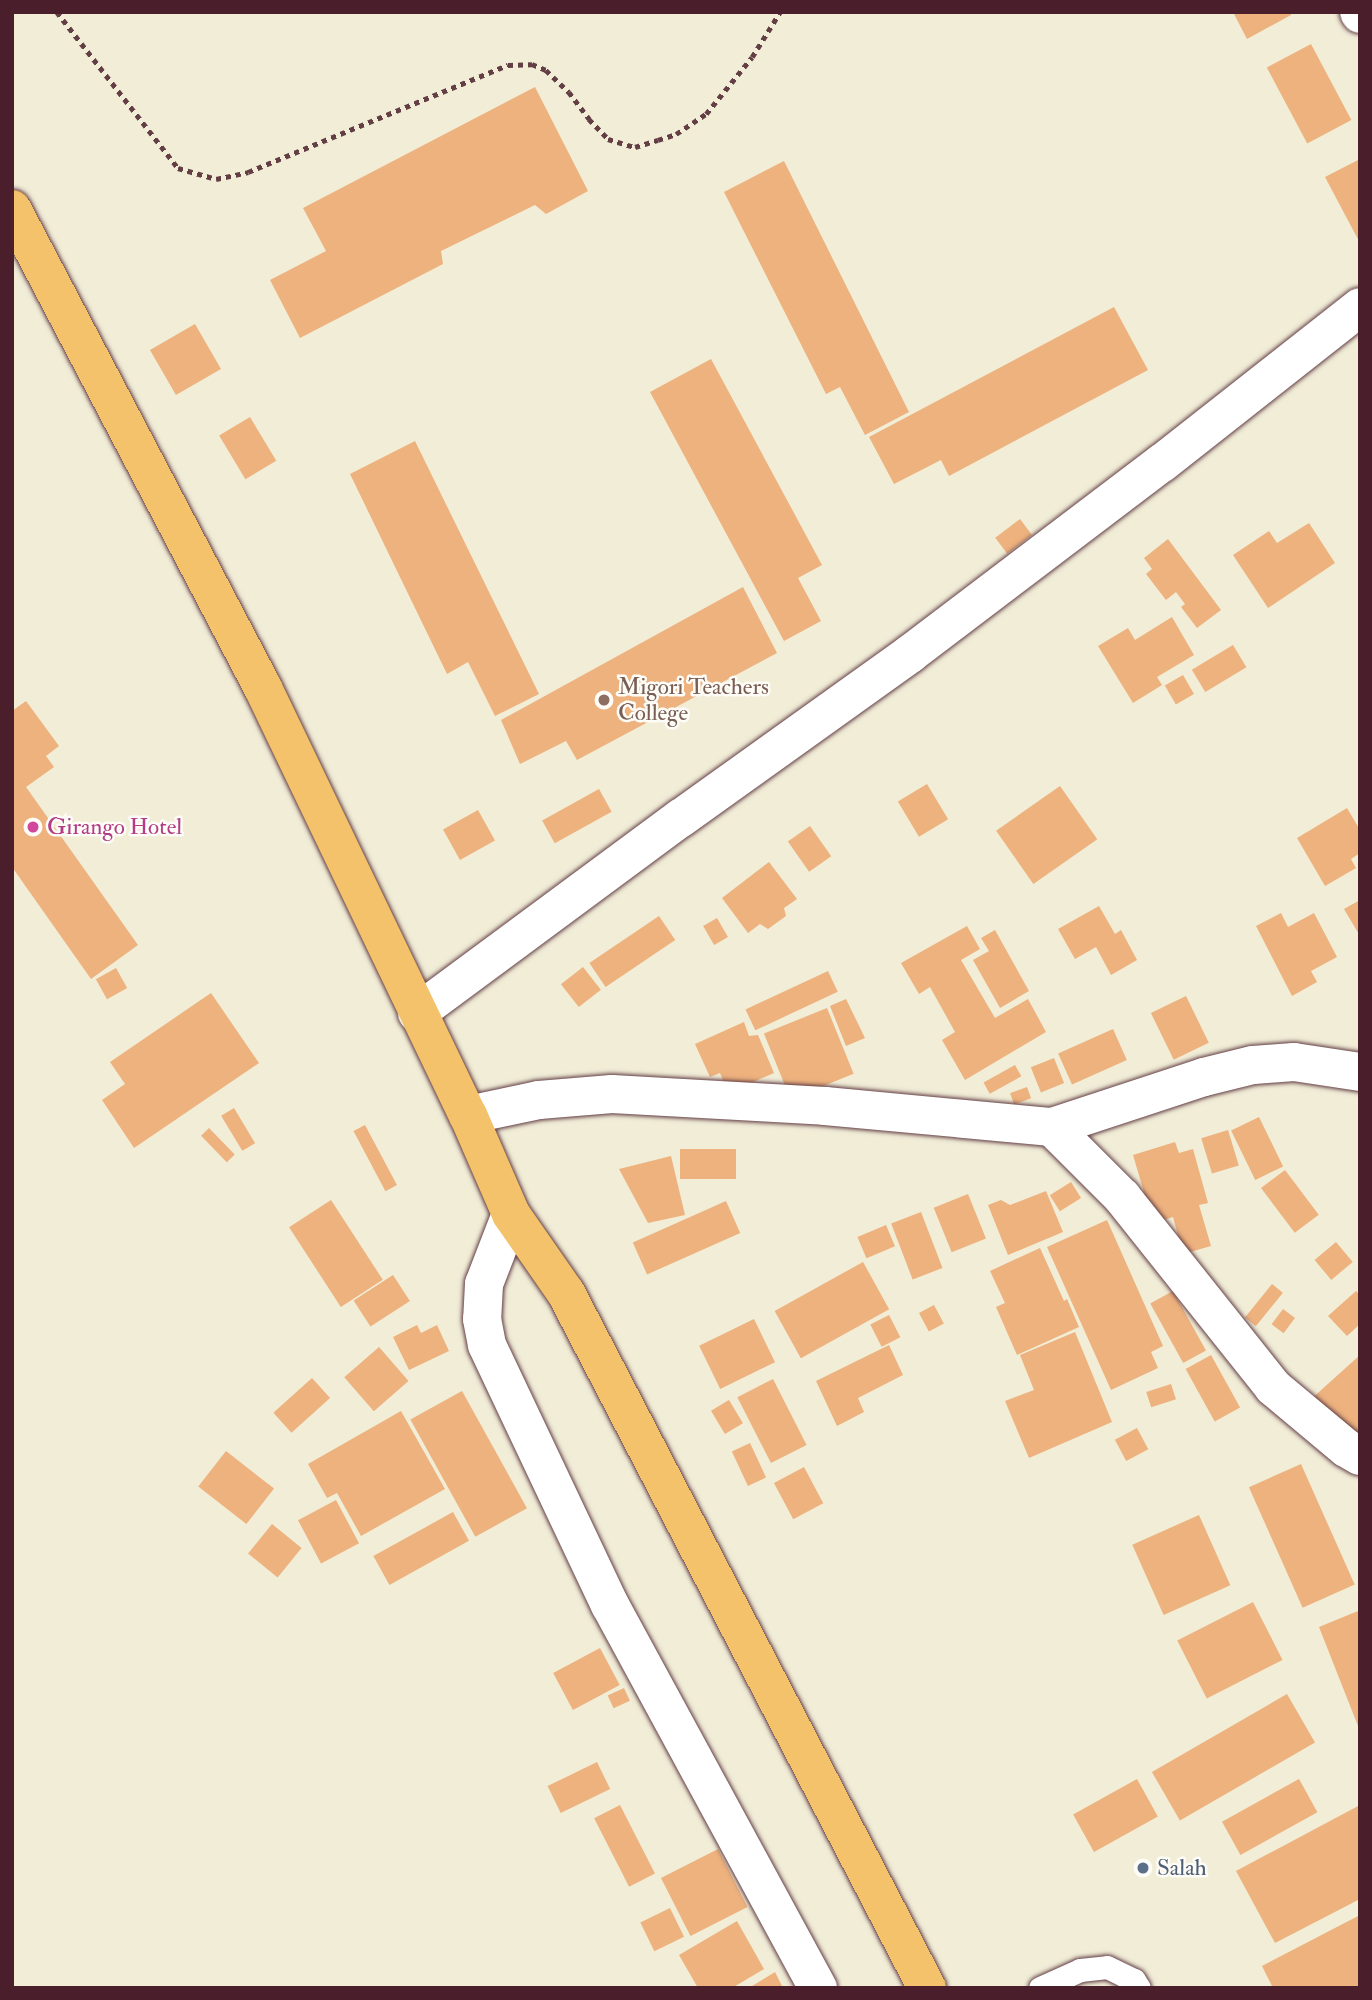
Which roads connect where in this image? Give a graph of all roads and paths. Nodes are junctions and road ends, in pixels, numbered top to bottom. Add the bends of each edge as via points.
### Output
1 (57, 12) edge
2 (780, 12) edge
3 (12, 209) edge
4 (1360, 307) edge
5 (418, 1013) junction
6 (1360, 1072) edge
7 (468, 1115) junction
8 (1052, 1127) junction
9 (511, 1214) junction
10 (1360, 1456) edge
11 (818, 1988) edge
12 (927, 1988) edge
13 (1040, 1988) edge
14 (1139, 1988) edge

1 - 2 path via 178,168 216,179 248,172 508,65 532,64 545,70 608,139 635,146 658,140 706,114 752,57
3 - 5 highway via 269,699
4 - 5 street via 910,654
5 - 7 highway
6 - 8 street via 1294,1062 1253,1065
7 - 8 street via 539,1100 612,1094 825,1106
7 - 9 highway
8 - 10 street via 1122,1197 1273,1387
9 - 11 street via 484,1284 482,1319 487,1345 610,1605
9 - 12 highway via 566,1293
13 - 14 lane via 1080,1969 1107,1967 1134,1980

